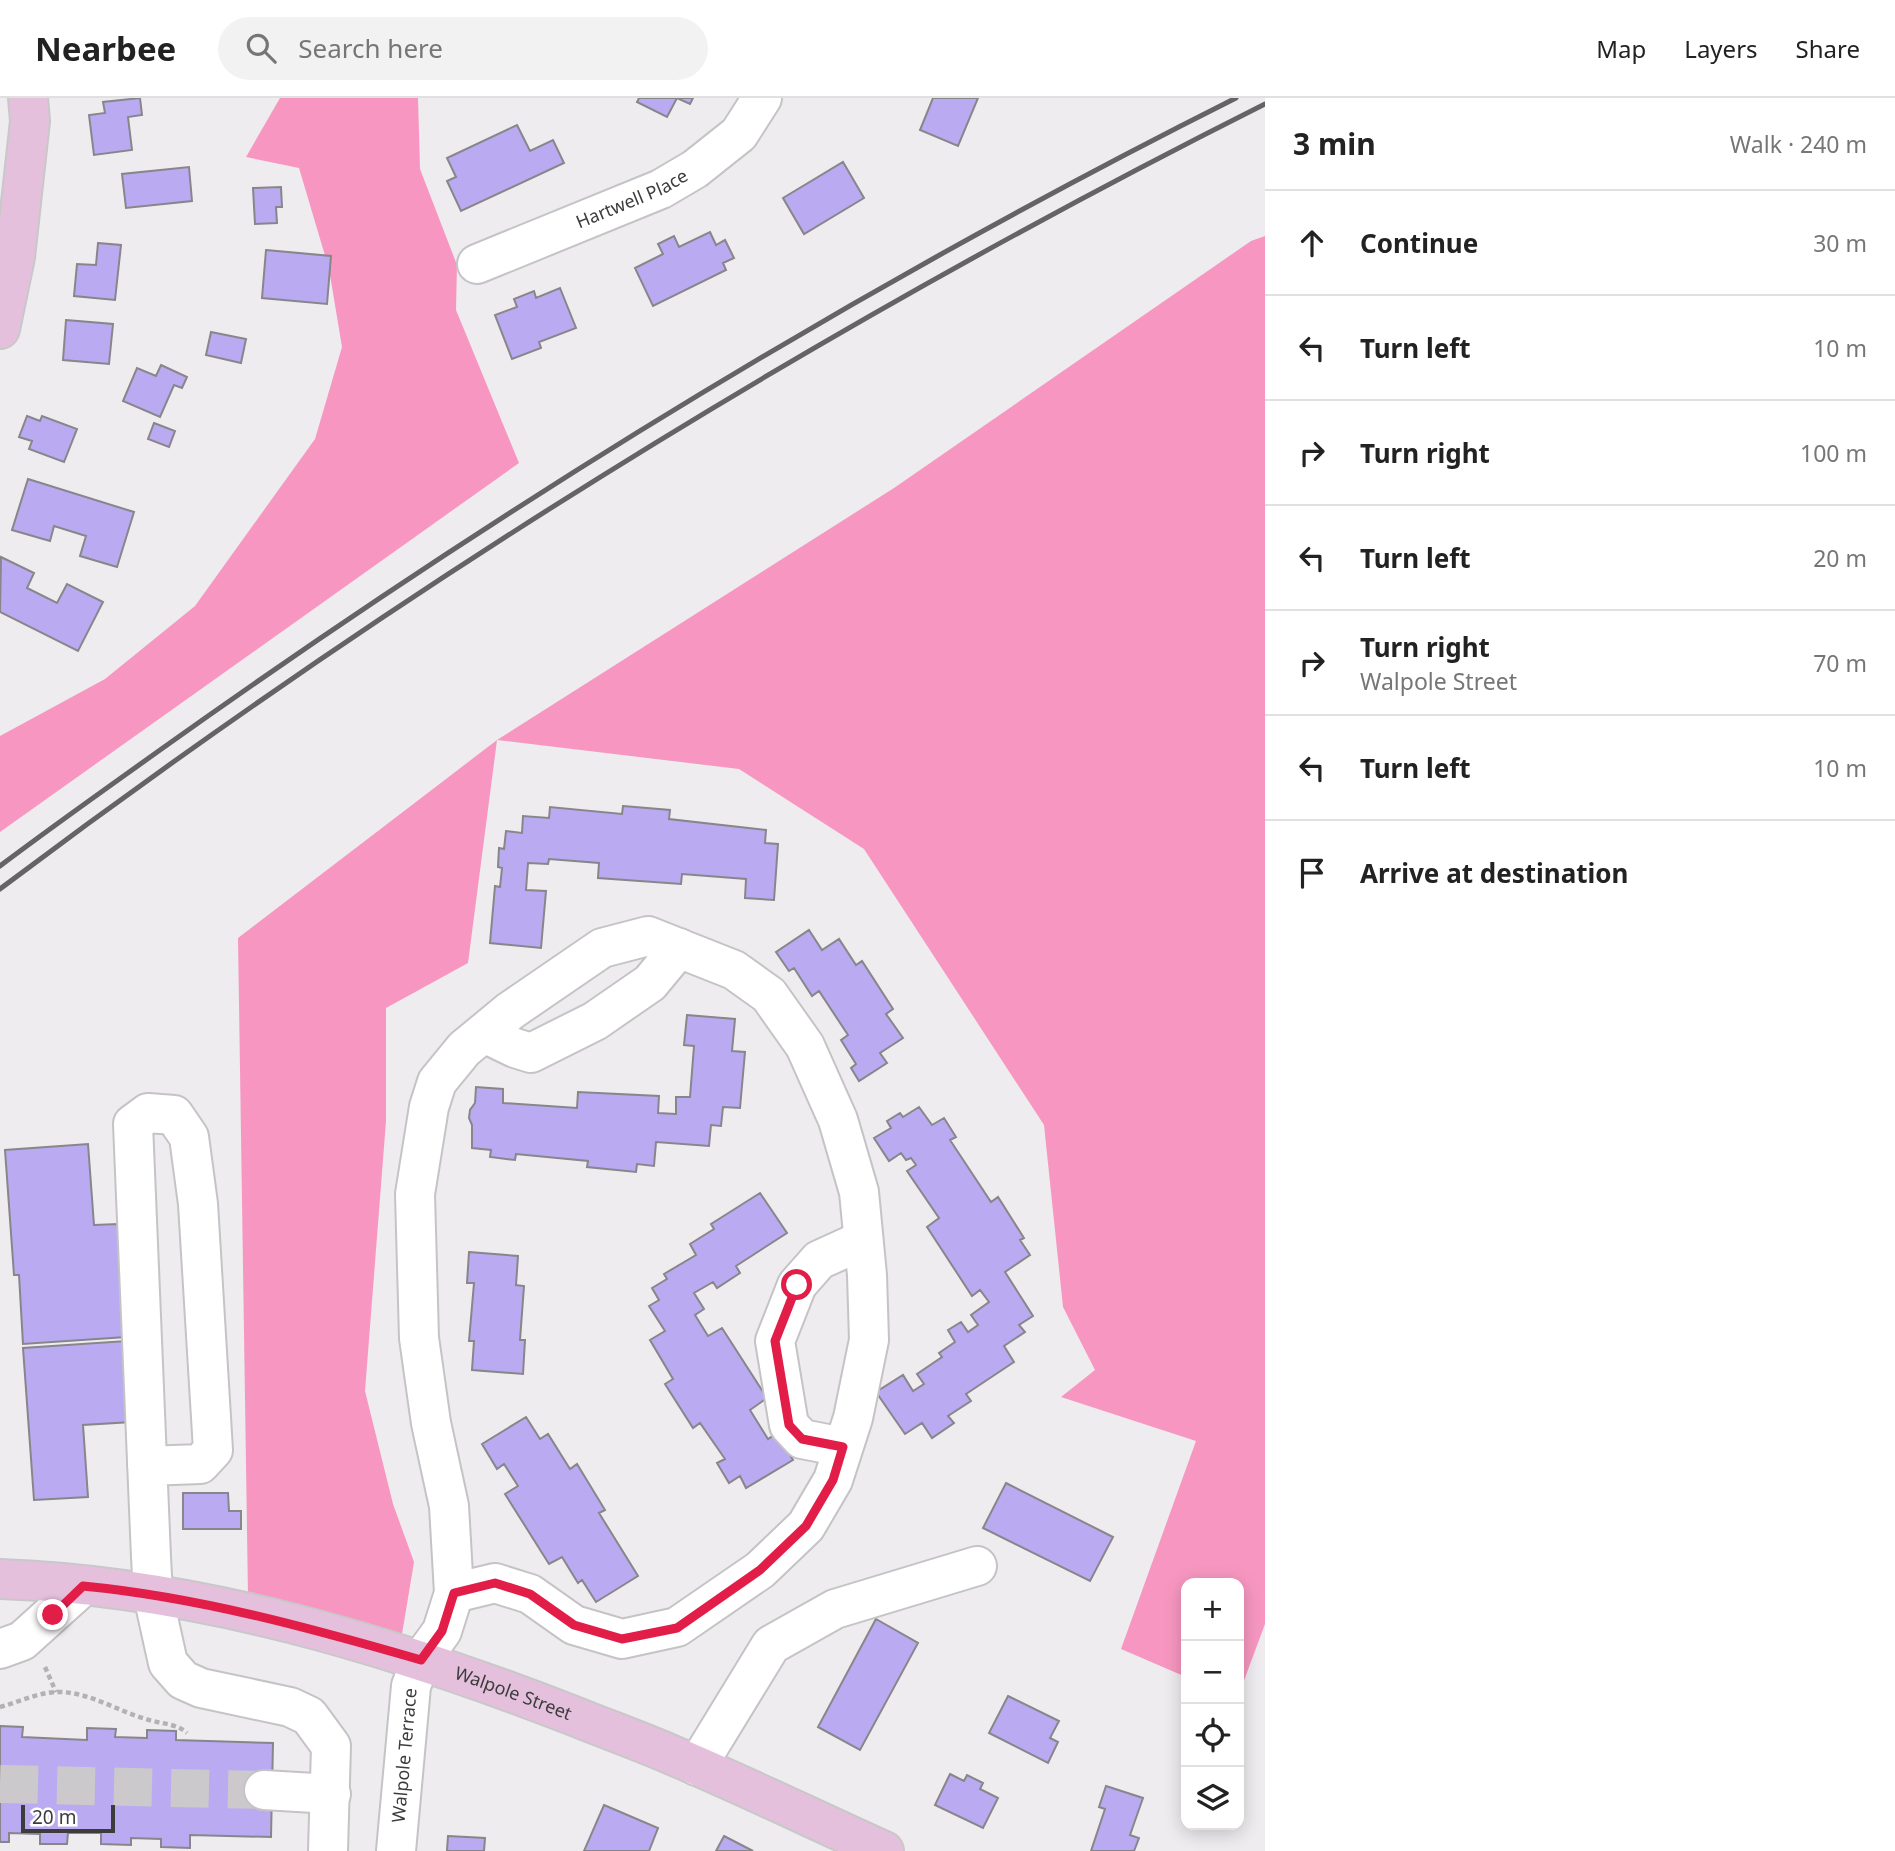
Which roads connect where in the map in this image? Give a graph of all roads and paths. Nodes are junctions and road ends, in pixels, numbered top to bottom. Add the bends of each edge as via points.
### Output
1 (28, 98) edge
2 (762, 98) edge
3 (477, 264) dead end
4 (0, 329) edge
5 (678, 948) junction
6 (484, 1033) junction
7 (863, 1240) junction
8 (843, 1447) junction
9 (147, 1466) junction
10 (977, 1566) dead end
11 (0, 1579) edge
12 (83, 1586) junction
13 (454, 1593) junction
14 (153, 1595) junction
15 (0, 1649) edge
16 (421, 1660) junction
17 (46, 1667) dead end
18 (56, 1692) junction
19 (0, 1707) edge
20 (187, 1733) dead end
21 (697, 1766) junction
22 (264, 1790) tunnel mouth
23 (331, 1794) junction
24 (328, 1851) edge
25 (396, 1851) edge
26 (884, 1851) edge

1 - 4 main road via 30,121 15,257
2 - 3 street, Hartwell Place via 738,134 661,189
5 - 6 street via 649,936 602,948
5 - 6 street via 650,983 595,1021 531,1053
5 - 7 street via 734,970 769,995 805,1045 838,1120 859,1192
6 - 13 street via 437,1082 415,1194 419,1338 449,1506
7 - 8 street via 869,1340
7 - 8 street via 820,1260 797,1285 775,1341 789,1425 802,1439
8 - 13 street via 833,1480 806,1526 760,1570 677,1628 622,1639 574,1625 530,1594 495,1583
9 - 9 street via 133,1124 148,1113 174,1115 189,1137 198,1205 213,1450 200,1464
9 - 14 street
10 - 21 street via 835,1609 771,1645
11 - 12 main road, Walpole Street
12 - 14 main road, Walpole Street
12 - 15 street via 22,1641
13 - 16 street, Walpole Terrace via 442,1631
14 - 16 main road, Walpole Street via 258,1615
14 - 23 street via 168,1663 183,1680 309,1716 331,1746
16 - 21 main road, Walpole Street
16 - 25 street, Walpole Terrace via 411,1686
17 - 18 path
18 - 19 path
18 - 20 path via 89,1698
21 - 26 main road, Walpole Street
22 - 23 street
23 - 24 street

